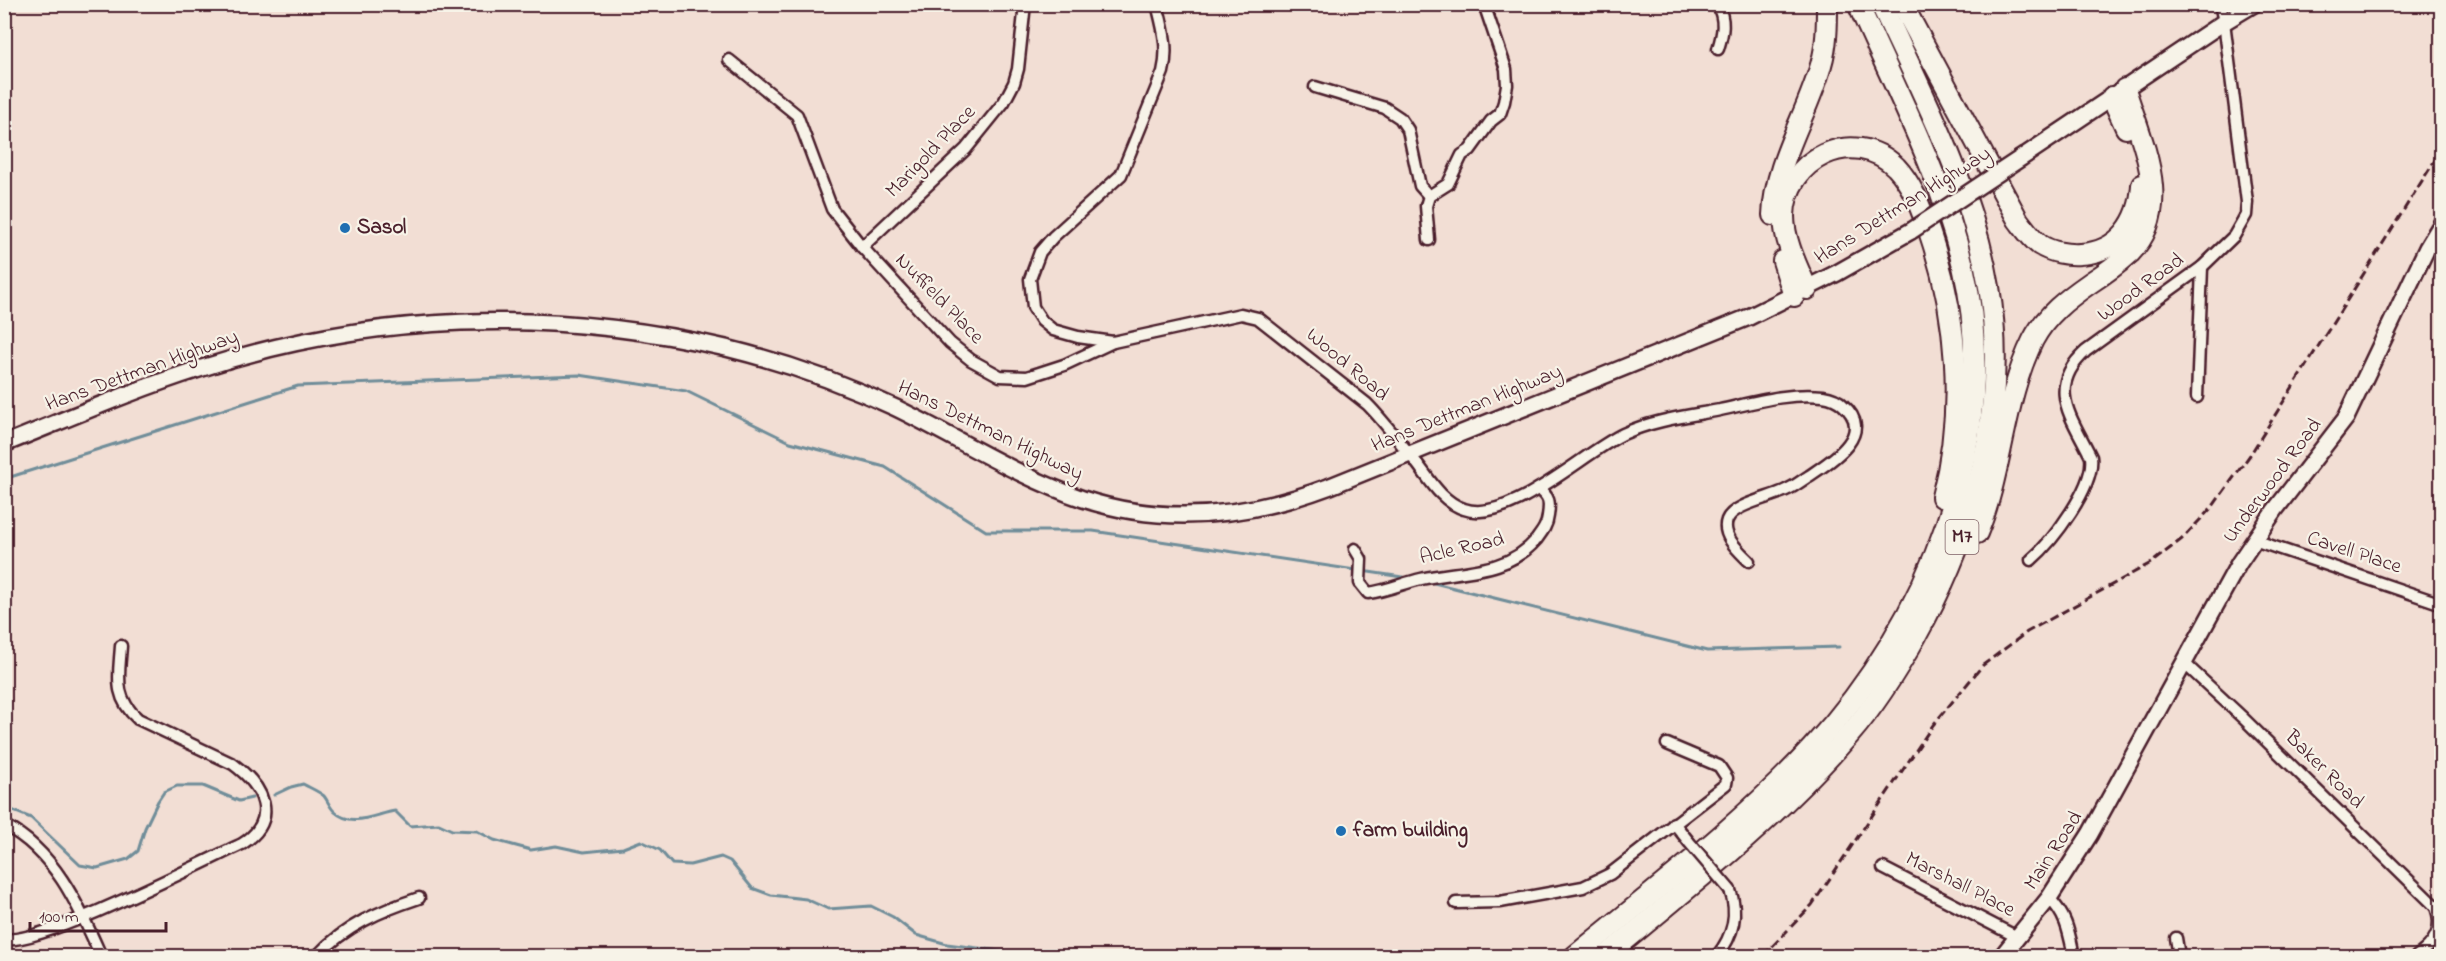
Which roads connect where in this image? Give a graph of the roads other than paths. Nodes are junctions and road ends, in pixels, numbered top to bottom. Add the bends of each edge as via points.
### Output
1 (1025, 4) edge
2 (1156, 4) edge
3 (1484, 4) edge
4 (1717, 4) edge
5 (1827, 4) edge
6 (1858, 4) edge
7 (1881, 4) edge
8 (1902, 4) edge
9 (2220, 4) edge
10 (2254, 4) edge
11 (2224, 22) junction
12 (1718, 49) dead end
13 (729, 60) dead end
14 (1315, 87) dead end
15 (2118, 93) junction
16 (1429, 196) junction
17 (2442, 223) edge
18 (1429, 240) dead end
19 (862, 247) junction
20 (2202, 267) junction
21 (1800, 293) junction
22 (1113, 342) junction
23 (2197, 397) dead end
24 (4, 444) edge
25 (1410, 455) junction
26 (1538, 489) junction
27 (2254, 540) junction
28 (1355, 549) dead end
29 (2031, 560) dead end
30 (1749, 561) dead end
31 (2442, 604) edge
32 (1907, 614) junction
33 (120, 646) dead end
34 (2184, 663) junction
35 (1876, 699) junction
36 (1667, 744) dead end
37 (2131, 761) joint
38 (1674, 823) junction
39 (4, 825) edge
40 (1883, 868) dead end
41 (419, 898) dead end
42 (2049, 898) junction
43 (1456, 903) dead end
44 (82, 917) junction
45 (2019, 938) junction
46 (2176, 938) dead end
47 (4, 939) edge
48 (101, 957) edge
49 (317, 957) edge
50 (1575, 957) edge
51 (1606, 957) edge
52 (1717, 957) edge
53 (2002, 957) edge
54 (2074, 957) edge
55 (2180, 957) edge
56 (2417, 957) edge

1 - 19 street, Marigold Place via 1018,69 1004,102 961,154
2 - 22 street, Wood Road via 1166,58 1127,161 1114,183 1040,252 1030,279 1033,307 1053,330
3 - 16 street via 1501,50 1507,84 1500,114 1491,121 1448,184
4 - 12 street via 1724,20
5 - 21 highway via 1821,65 1773,195 1773,219
6 - 32 highway, M7 via 1940,190 1964,268 1973,337 1972,399 1962,468 1942,534
7 - 35 highway, M7 via 1971,214 1989,287 1995,366 1987,444 1965,531 1923,623
8 - 15 highway via 2018,220 2040,245 2055,252 2090,254 2104,249 2127,232 2136,217 2141,200 2140,171
9 - 11 street, Wood Road
10 - 11 street, Hans Dettman Highway
11 - 15 street, Hans Dettman Highway
11 - 20 street, Wood Road via 2246,215 2234,236
13 - 19 street, Nuffield Place via 797,115 828,202
14 - 16 street via 1385,108 1400,118 1414,150 1420,186
15 - 21 street, Hans Dettman Highway, bridge via 1911,231
15 - 35 highway via 2151,170 2150,222 2131,252 2068,298 2040,326 2021,367 1988,501 1959,575 1918,652
16 - 18 street
17 - 27 street, Underwood Road via 2346,418
19 - 22 street, Nuffield Place via 950,343 1000,376 1038,374
20 - 23 street
20 - 29 street, Wood Road via 2086,351 2071,367 2065,378 2064,398 2092,467 2085,487 2057,533
21 - 25 street, Hans Dettman Highway via 1724,328
21 - 32 highway via 1784,216 1787,195 1796,178 1808,163 1839,149 1859,149 1882,157 1905,178 1920,207 1949,307 1955,362 1953,437 1946,482
22 - 25 street, Wood Road via 1190,323 1250,315 1267,323 1349,389 1379,417
24 - 25 street, Hans Dettman Highway via 165,380 259,352 388,327 498,320 573,323 729,349 893,407 1065,492 1140,512 1206,516 1258,508 1302,497
25 - 26 street, Wood Road via 1443,496 1466,510 1503,508
26 - 28 street, Acle Road via 1548,498 1547,521 1523,553 1507,561 1368,593 1360,583 1361,559
26 - 30 street, Wood Road via 1612,440 1663,421 1794,396 1836,400 1845,406 1854,427 1845,450 1788,489 1742,507 1728,517 1726,531
27 - 31 street, Cavell Place
27 - 34 street, Underwood Road
32 - 50 highway, M7 via 1848,707 1780,782
33 - 44 street via 120,695 131,712 246,774 262,793 263,817 256,833 242,844
34 - 37 street, Underwood Road
34 - 56 street, Baker Road via 2436,907 2439,922 2434,940
35 - 51 highway, M7 via 1787,802
36 - 38 street via 1719,766 1727,778 1720,790
37 - 42 street, Main Road
38 - 43 street via 1610,874 1582,887 1500,902
38 - 52 street, bridge via 1730,890 1736,908 1727,943
39 - 44 street via 26,838 43,856 64,881
40 - 45 street, Marshall Place
41 - 49 street via 370,916 333,940
42 - 45 street, Main Road
42 - 54 street via 2066,919
44 - 47 street via 35,936
44 - 48 street
45 - 53 street, Main Road
46 - 55 street

